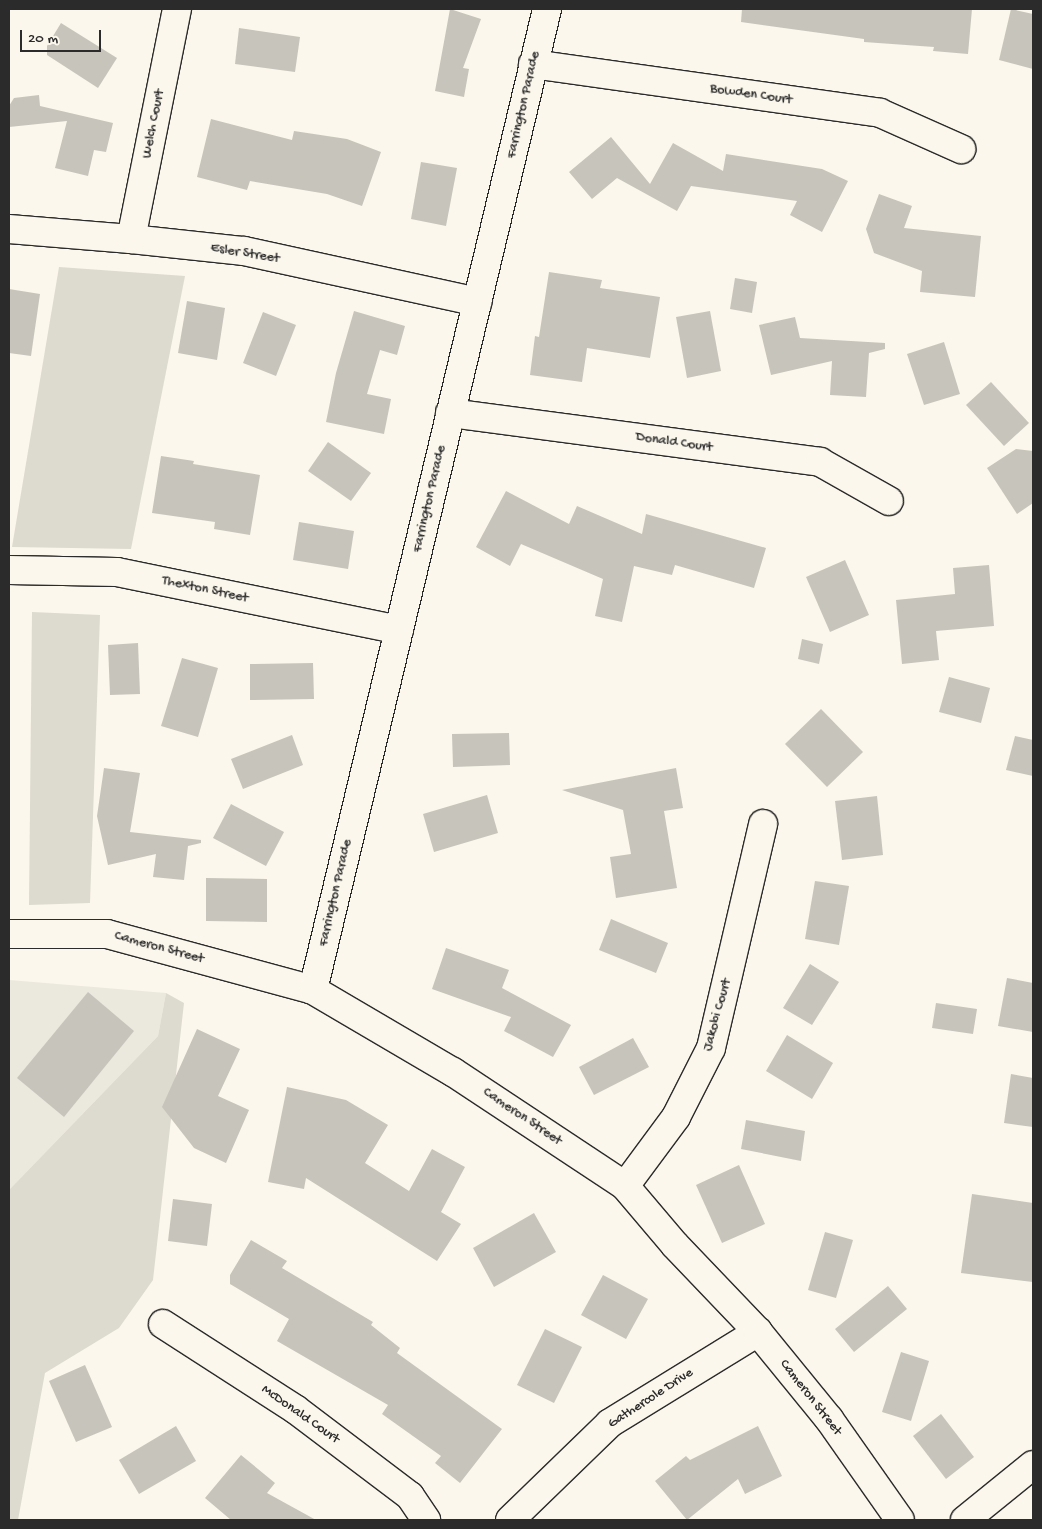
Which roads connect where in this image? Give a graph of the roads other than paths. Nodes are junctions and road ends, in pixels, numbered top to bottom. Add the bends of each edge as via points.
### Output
1 (177, 9) edge
2 (546, 9) edge
3 (533, 64) junction
4 (961, 149) dead end
5 (9, 229) edge
6 (131, 239) junction
7 (478, 302) junction
8 (450, 413) junction
9 (889, 502) dead end
10 (9, 570) edge
11 (399, 630) junction
12 (763, 824) dead end
13 (9, 934) edge
14 (313, 990) junction
15 (625, 1186) junction
16 (162, 1324) dead end
17 (758, 1332) junction
18 (1033, 1465) edge
19 (426, 1520) edge
20 (510, 1520) edge
21 (900, 1520) edge
22 (965, 1520) edge

1 - 6 street, Welch Court
2 - 3 street, Farrington Parade
3 - 4 street, Bowden Court via 880,113
3 - 7 street, Farrington Parade
5 - 6 street, Esler Street
6 - 7 street, Esler Street via 244,252
7 - 8 street, Farrington Parade
8 - 9 street, Donald Court via 820,462
8 - 11 street, Farrington Parade
10 - 11 street, Thexton Street via 117,572
11 - 14 street, Farrington Parade
12 - 15 street, Jakobi Court via 711,1048 676,1117
13 - 14 street, Cameron Street via 107,934
14 - 15 street, Cameron Street via 454,1072
15 - 17 street, Cameron Street via 675,1245
16 - 19 street, McDonald Court via 295,1409 410,1496
17 - 20 street, Gathercole Drive via 610,1423
17 - 21 street, Cameron Street via 829,1420
18 - 22 street

